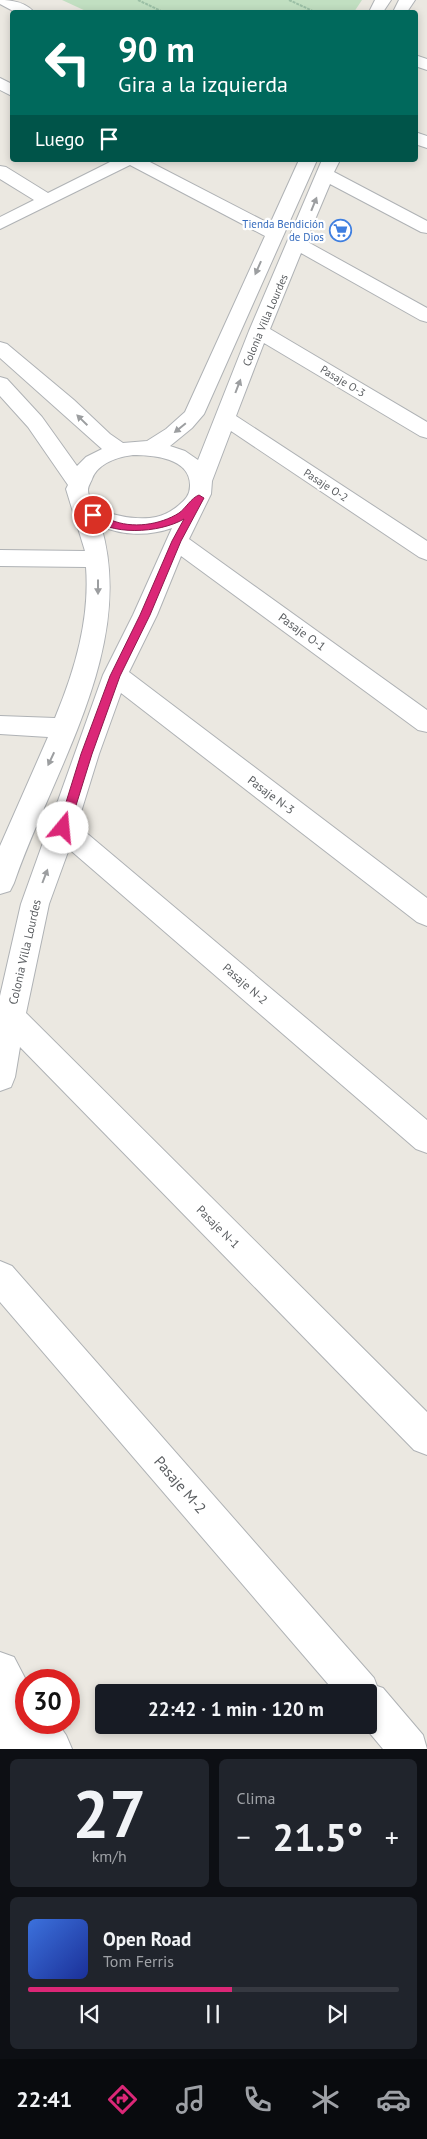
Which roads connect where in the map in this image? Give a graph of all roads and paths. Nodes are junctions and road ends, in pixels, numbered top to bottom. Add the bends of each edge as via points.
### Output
1 (3, 0) edge
2 (138, 0) edge
3 (289, 0) edge
4 (22, 10) edge
5 (159, 10) edge
6 (311, 10) edge
7 (2, 76) edge
8 (10, 88) edge
9 (123, 162) edge
10 (138, 162) edge
11 (306, 162) edge
12 (328, 167) edge
13 (0, 171) edge
14 (47, 200) junction
15 (0, 224) edge
16 (427, 228) edge
17 (274, 233) junction
18 (298, 244) junction
19 (427, 316) edge
20 (260, 331) junction
21 (0, 348) edge
22 (0, 383) edge
23 (225, 418) junction
24 (427, 431) edge
25 (148, 448) junction
26 (119, 450) junction
27 (200, 489) junction
28 (81, 494) junction
29 (176, 541) junction
30 (427, 552) edge
31 (0, 558) edge
32 (97, 558) junction
33 (115, 676) junction
34 (427, 723) edge
35 (0, 725) edge
36 (65, 728) junction
37 (63, 828) junction
38 (0, 883) edge
39 (427, 914) edge
40 (10, 1017) junction
41 (0, 1077) edge
42 (427, 1140) edge
43 (0, 1277) edge
44 (427, 1437) edge
45 (0, 1672) edge
46 (1, 1678) edge
47 (353, 1684) edge
48 (15, 1698) edge
49 (377, 1711) edge
50 (41, 1734) edge
51 (9, 1749) edge
52 (52, 1749) edge
53 (409, 1749) edge

1 - 4 street
2 - 5 path
3 - 6 path
7 - 8 street
9 - 14 street
10 - 17 street
11 - 17 street
12 - 16 street
18 -> 12 street, Colonia Villa Lourdes
13 - 14 street
14 - 15 street
17 -> 25 street via 194,414 181,429
18 - 19 street
18 - 20 street, Colonia Villa Lourdes
23 -> 20 street, Colonia Villa Lourdes
20 - 24 street, Pasaje O-3
26 -> 21 street via 102,439
22 - 28 street via 35,422
23 - 27 street, Colonia Villa Lourdes
23 - 30 street, Pasaje O-2
25 - 26 street
25 - 27 street via 176,455 196,471
26 - 28 street via 92,463 83,473
27 - 28 street via 189,511 173,521 153,527 131,528 93,515
27 - 29 street, Colonia Villa Lourdes
28 - 32 street
29 - 33 street, Colonia Villa Lourdes
29 - 34 street, Pasaje O-1
31 - 32 street
32 -> 36 street via 98,594 93,638 83,679
33 - 37 street, Colonia Villa Lourdes
33 - 39 street, Pasaje N-3
35 - 36 street
36 -> 38 street via 14,842
40 -> 37 street, Colonia Villa Lourdes via 35,904
37 - 42 street, Pasaje N-2
40 - 41 street, Colonia Villa Lourdes
40 - 44 street, Pasaje N-1
43 - 47 street, Pasaje M-2
45 - 46 street
46 - 48 street
46 - 51 street
49 - 53 street
50 - 52 street

